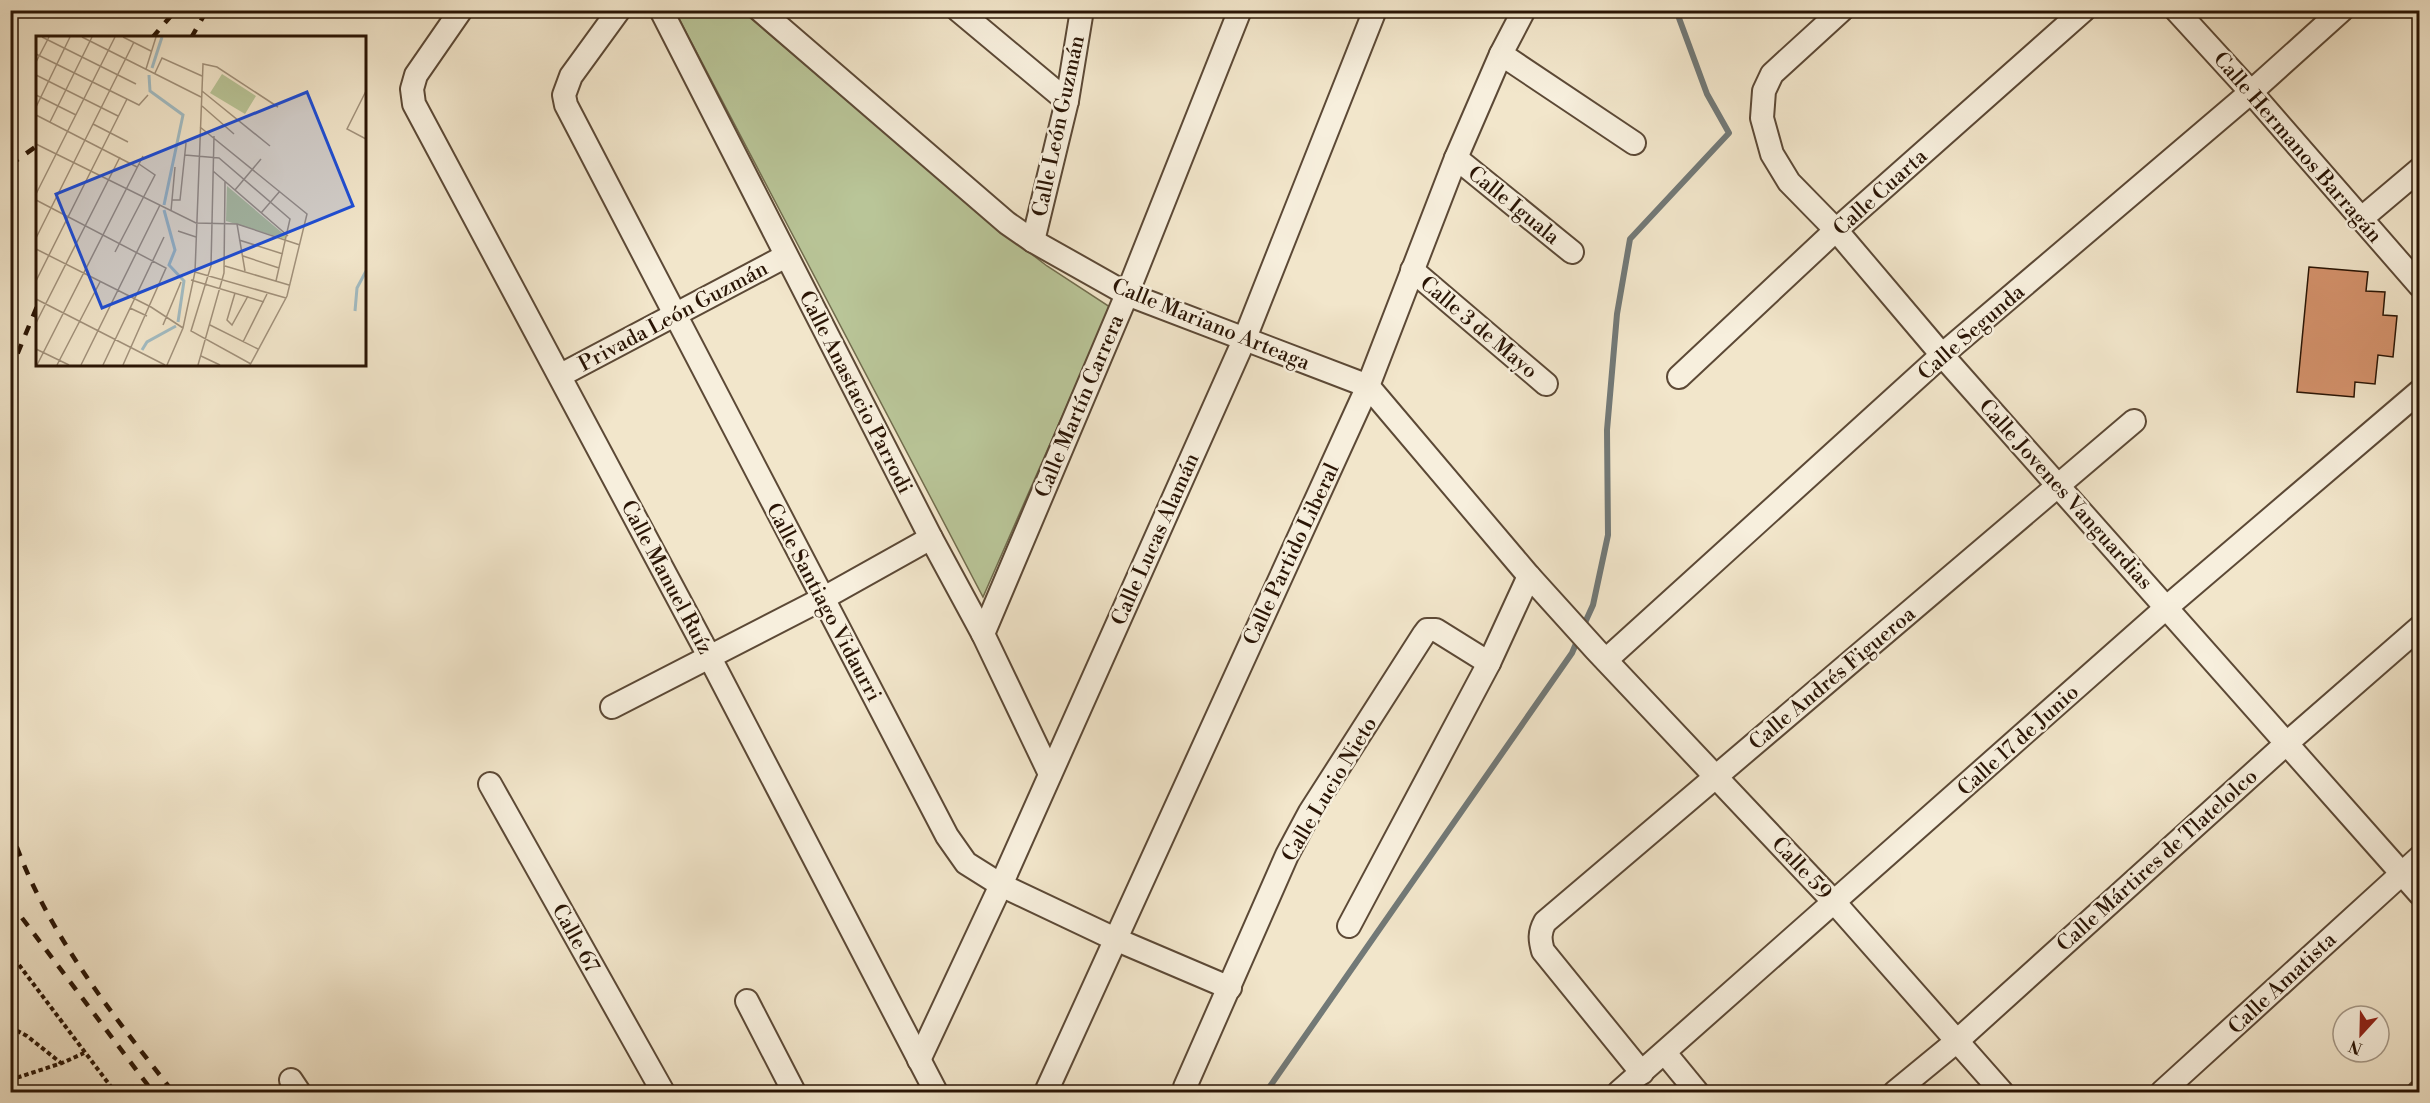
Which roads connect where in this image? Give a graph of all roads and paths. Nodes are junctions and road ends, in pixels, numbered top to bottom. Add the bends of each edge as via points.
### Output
1 (461, 10) edge
2 (619, 10) edge
3 (661, 10) edge
4 (760, 10) edge
5 (958, 10) edge
6 (1082, 10) edge
7 (1240, 10) edge
8 (1375, 10) edge
9 (1524, 10) edge
10 (1842, 10) edge
11 (2084, 10) edge
12 (2176, 10) edge
13 (2342, 10) edge
14 (1501, 54) junction
15 (2251, 92) junction
16 (1066, 101) junction
17 (1634, 143) dead end
18 (1456, 158) junction
19 (2420, 169) edge
20 (2362, 218) junction
21 (1836, 230) junction
22 (1033, 242) junction
23 (1572, 252) dead end
24 (786, 256) junction
25 (1412, 270) junction
26 (2420, 286) edge
27 (1127, 294) junction
28 (674, 316) junction
29 (1245, 338) junction
30 (1942, 355) junction
31 (561, 375) junction
32 (1679, 377) dead end
33 (1546, 384) dead end
34 (1368, 386) junction
35 (2420, 391) edge
36 (2134, 422) dead end
37 (2059, 485) junction
38 (931, 538) junction
39 (1529, 576) junction
40 (822, 599) junction
41 (2167, 607) junction
42 (2420, 627) edge
43 (983, 634) junction
44 (1601, 655) junction
45 (710, 656) junction
46 (1489, 663) junction
47 (612, 707) dead end
48 (2287, 743) junction
49 (1050, 774) junction
50 (1716, 777) junction
51 (490, 784) dead end
52 (2420, 857) edge
53 (2401, 873) junction
54 (1001, 885) junction
55 (2420, 894) edge
56 (1835, 903) junction
57 (1348, 926) dead end
58 (1115, 939) junction
59 (10, 953) edge
60 (1230, 988) junction
61 (747, 1001) dead end
62 (10, 1027) edge
63 (1957, 1041) junction
64 (84, 1053) junction
65 (1665, 1053) junction
66 (919, 1060) junction
67 (62, 1063) junction
68 (1642, 1073) junction
69 (10, 1080) edge
70 (1185, 1087) dead end
71 (115, 1092) edge
72 (663, 1092) edge
73 (794, 1092) edge
74 (936, 1092) edge
75 (1046, 1092) edge
76 (1619, 1092) edge
77 (1697, 1092) edge
78 (1895, 1092) edge
79 (2002, 1092) edge
80 (2162, 1092) edge

1 - 31 street, Calle Manuel Ruíz via 423,61 412,89 414,104
2 - 28 street, Calle Santiago Vidaurri via 571,76 564,95
3 - 24 street, Calle Anastacio Parrodi
4 - 22 street, Calle Mariano Arteaga via 1007,224
5 - 16 street
6 - 16 street, Calle León Guzmán
7 - 27 street, Calle Martín Carrera
8 - 29 street, Calle Lucas Alamán
9 - 14 street, Calle Partido Liberal
10 - 21 street, Calle Jovenes Vanguardias via 1772,74 1761,105 1772,154 1789,182
11 - 21 street, Calle Cuarta
12 - 15 street, Calle Hermanos Barragán
13 - 15 street, Calle Segunda
14 - 17 street
14 - 18 street, Calle Partido Liberal
15 - 20 street, Calle Hermanos Barragán
15 - 30 street, Calle Segunda
16 - 22 street, Calle León Guzmán
18 - 23 street, Calle Iguala
18 - 25 street, Calle Partido Liberal
19 - 20 street
20 - 26 street, Calle Hermanos Barragán
21 - 30 street, Calle Jovenes Vanguardias
21 - 32 street, Calle Cuarta
22 - 27 street, Calle Mariano Arteaga
24 - 28 street, Privada León Guzmán
24 - 38 street, Calle Anastacio Parrodi
25 - 33 street, Calle 3 de Mayo
25 - 34 street, Calle Partido Liberal
27 - 29 street, Calle Mariano Arteaga
27 - 43 street, Calle Martín Carrera
28 - 31 street, Privada León Guzmán
28 - 40 street, Calle Santiago Vidaurri
29 - 34 street, Calle Mariano Arteaga
29 - 49 street, Calle Lucas Alamán
30 - 37 street, Calle Jovenes Vanguardias
30 - 44 street, Calle Segunda
31 - 45 street, Calle Manuel Ruíz
34 - 39 street, Calle Mariano Arteaga
34 - 58 street, Calle Partido Liberal
35 - 41 street, Calle 17 de Junio
36 - 37 street, Calle Andrés Figueroa
37 - 41 street, Calle Jovenes Vanguardias
37 - 50 street, Calle Andrés Figueroa
38 - 40 street
38 - 43 street, Calle Anastacio Parrodi
39 - 44 street, Calle Mariano Arteaga
39 - 46 street
40 - 45 street
40 - 54 street, Calle Santiago Vidaurri via 947,836 966,863
41 - 48 street, Calle Jovenes Vanguardias
41 - 56 street, Calle 17 de Junio
42 - 48 street, Calle Mártires de Tlatelolco
43 - 49 street, Calle Anastacio Parrodi
44 - 50 street, Calle 59
45 - 47 street
45 - 66 street, Calle Manuel Ruíz
46 - 57 street
46 - 60 street, Calle Lucio Nieto via 1437,630 1427,630 1310,812 1287,855
48 - 53 street, Calle Jovenes Vanguardias
48 - 63 street, Calle Mártires de Tlatelolco
49 - 54 street, Calle Lucas Alamán
50 - 56 street, Calle 59
50 - 68 street, Calle Andrés Figueroa via 1545,922 1540,931 1543,951
51 - 72 street, Calle 67
52 - 53 street, Calle Amatista
53 - 55 street, Calle Jovenes Vanguardias
53 - 80 street, Calle Amatista
54 - 58 street, Calle Santiago Vidaurri
54 - 66 street, Calle Lucas Alamán
56 - 63 street, Calle 59
56 - 65 street, Calle 17 de Junio
58 - 60 street, Calle Santiago Vidaurri
58 - 75 street, Calle Partido Liberal
59 - 64 path
60 - 70 street, Calle Lucio Nieto
61 - 73 street
62 - 67 path
63 - 78 street, Calle Mártires de Tlatelolco
63 - 79 street, Calle 59
64 - 67 path
64 - 71 path
65 - 68 street, Calle 17 de Junio
65 - 77 street
66 - 74 street, Calle Manuel Ruíz
67 - 69 path
68 - 76 street, Calle 17 de Junio

